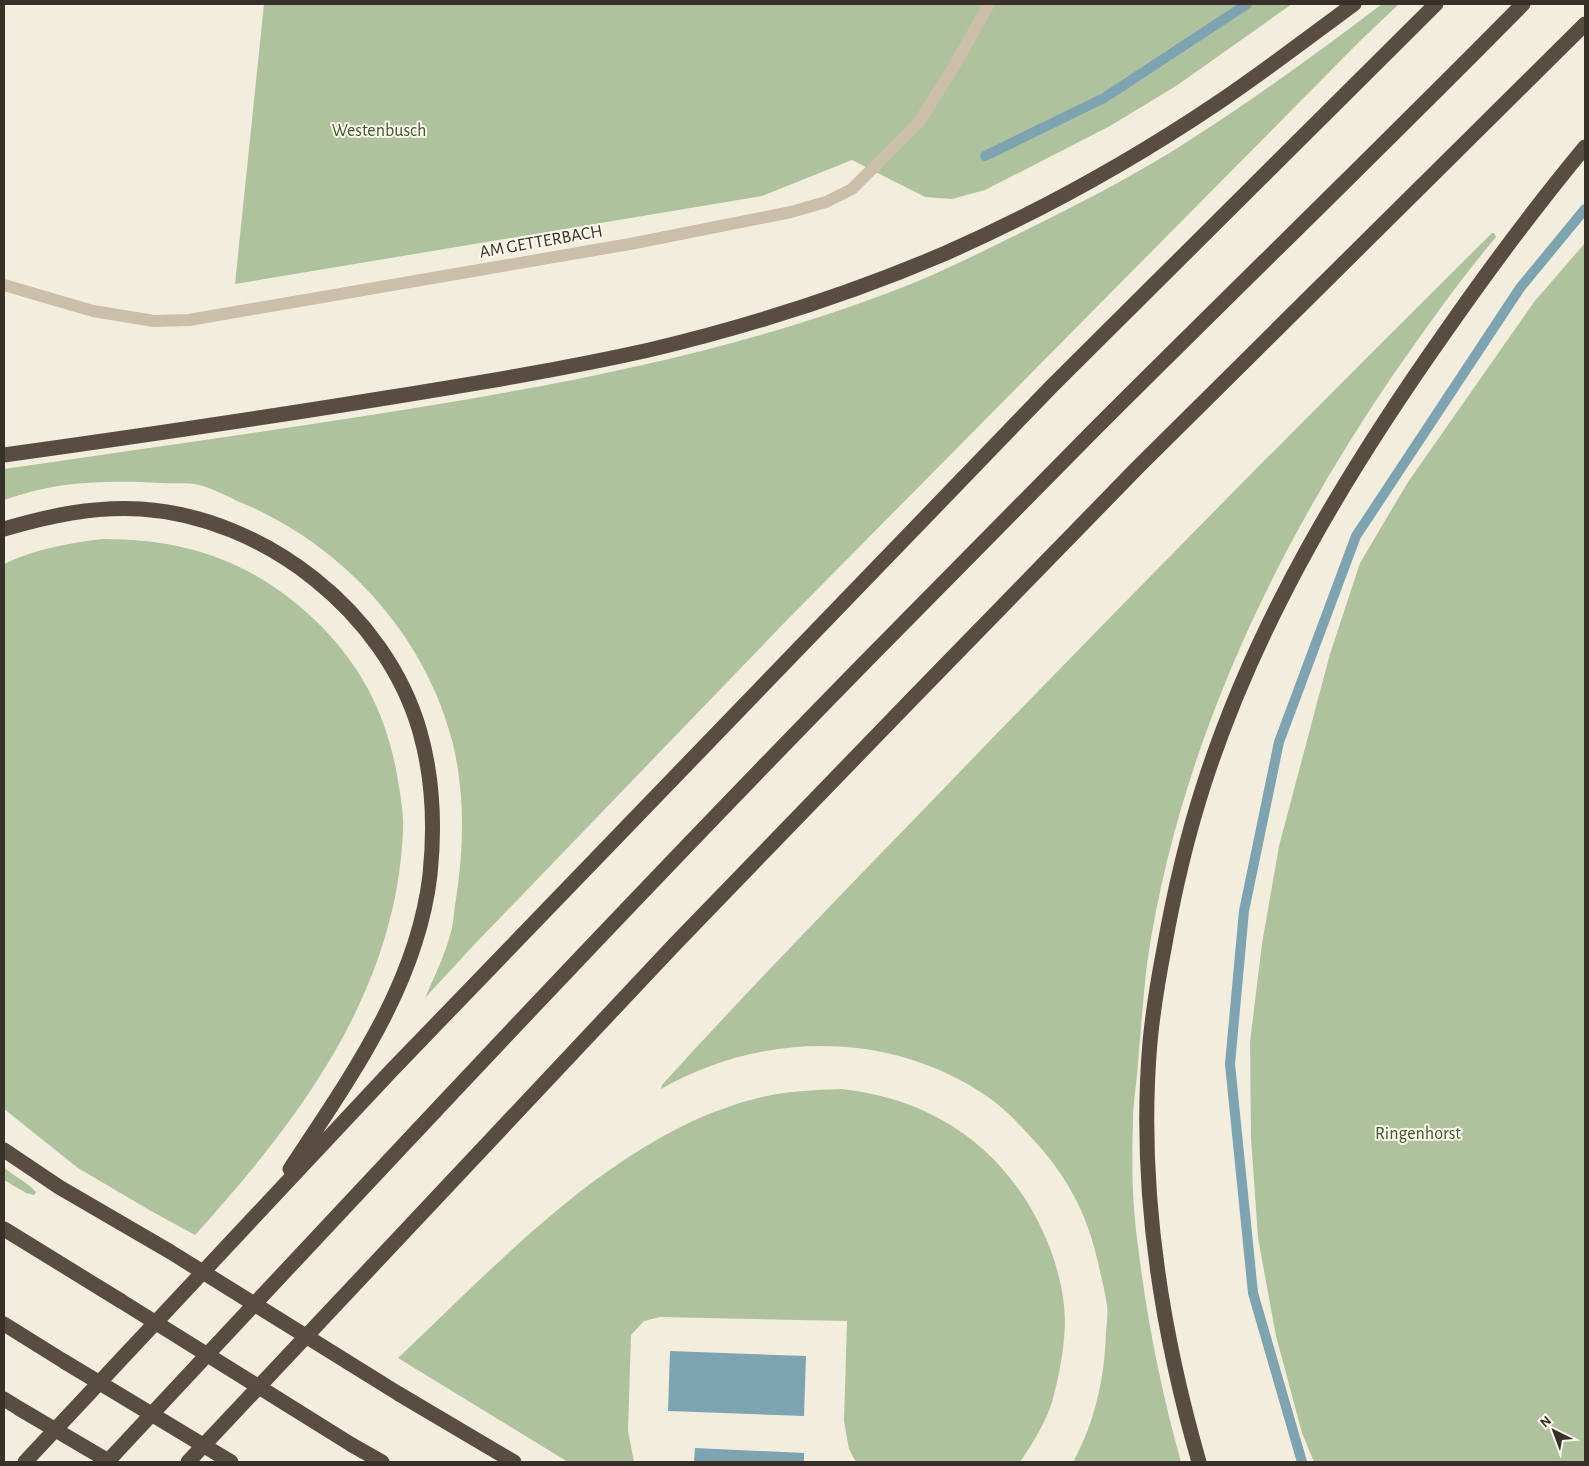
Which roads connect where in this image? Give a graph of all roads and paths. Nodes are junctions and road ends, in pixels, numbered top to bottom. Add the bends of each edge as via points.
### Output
1 (988, 4) edge
2 (1354, 4) edge
3 (1436, 4) edge
4 (1522, 4) edge
5 (1585, 24) edge
6 (1585, 147) edge
7 (4, 285) edge
8 (4, 454) edge
9 (4, 529) edge
10 (4, 1150) edge
11 (265, 1206) junction
12 (4, 1229) edge
13 (4, 1324) edge
14 (4, 1399) edge
15 (25, 1462) edge
16 (108, 1462) edge
17 (188, 1462) edge
18 (231, 1462) edge
19 (382, 1462) edge
20 (514, 1462) edge
21 (1199, 1462) edge

1 - 7 street, AM GETTERBACH via 919,122 852,189 800,210 630,244 189,320 154,321 101,313
2 - 8 highway via 1220,102 1063,196 945,253 818,302 649,350 502,379
3 - 11 highway via 1052,386 392,1070
4 - 16 highway via 868,659 377,1173
5 - 17 highway via 1138,466 675,944
6 - 21 highway via 1505,248 1403,392 1308,546 1228,717 1185,848 1170,913 1150,1039 1148,1124 1150,1199 1161,1296 1180,1393
9 - 11 highway via 55,515 141,509 180,514 247,538 299,566 352,614 391,666 409,704 419,730 432,803 430,876 422,920 410,958 375,1037
10 - 20 highway, bridge via 59,1187
11 - 15 highway
12 - 19 highway, bridge
13 - 18 highway, bridge
14 - 16 highway, bridge

